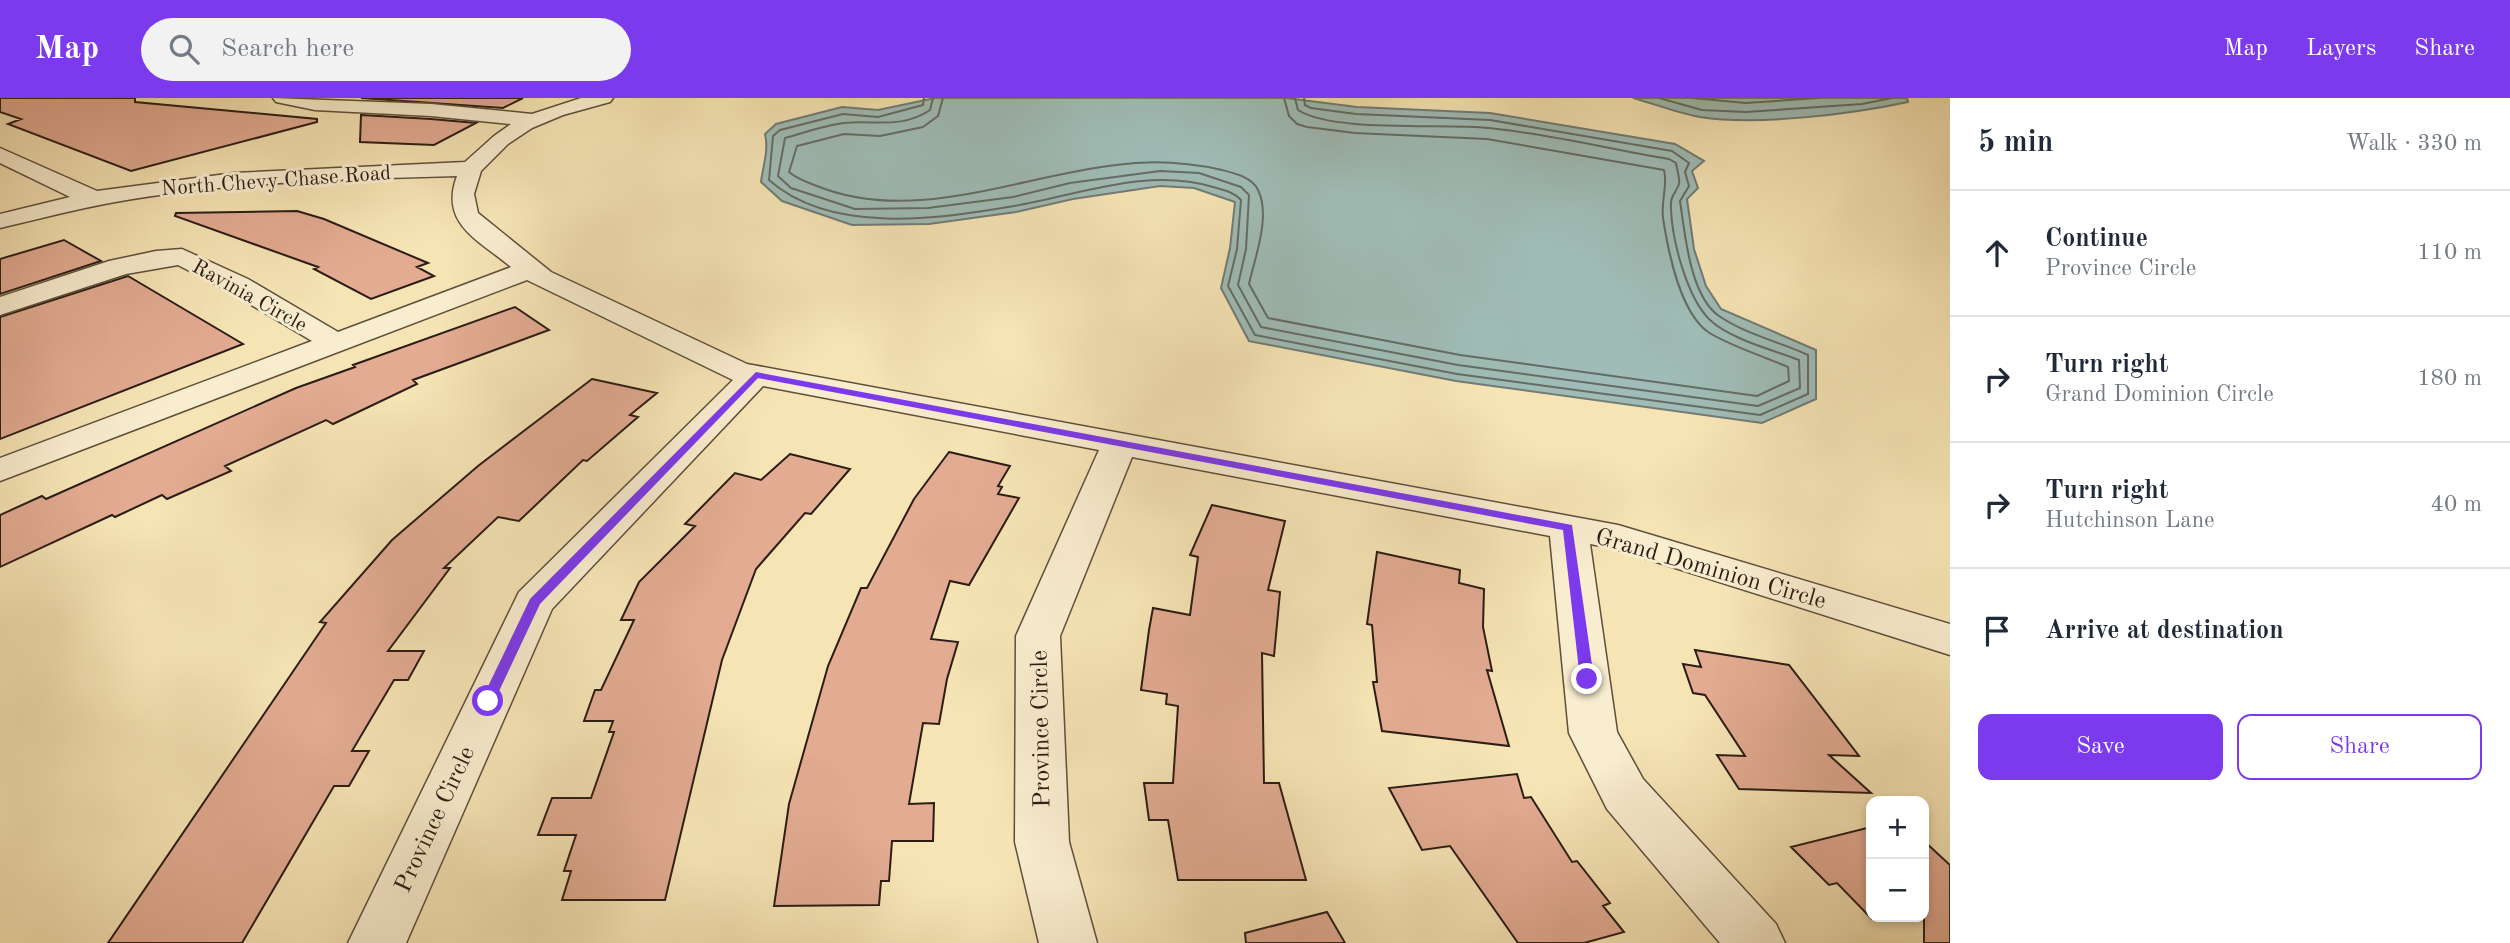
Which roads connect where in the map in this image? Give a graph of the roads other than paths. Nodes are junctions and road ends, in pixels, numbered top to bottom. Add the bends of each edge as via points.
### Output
1 (283, 98) edge
2 (603, 98) edge
3 (535, 120) junction
4 (1, 156) edge
5 (471, 169) junction
6 (94, 199) junction
7 (0, 221) edge
8 (531, 269) junction
9 (0, 306) edge
10 (336, 343) junction
11 (756, 375) junction
12 (1120, 443) junction
13 (0, 470) edge
14 (1568, 527) junction
15 (1950, 640) edge
16 (377, 943) edge
17 (1068, 943) edge
18 (1756, 943) edge

1 - 3 street
2 - 3 street
3 - 5 street via 501,140
4 - 6 street
5 - 6 street, North Chevy Chase Road via 222,180
5 - 8 street, Grand Dominion Circle via 462,194 466,215
6 - 7 street, North Chevy Chase Road
8 - 10 street, Ravinia Circle
8 - 11 street, Grand Dominion Circle via 541,278 738,372
9 - 10 street, Ravinia Circle via 119,267 182,257
10 - 13 street, Ravinia Circle
11 - 12 street, Grand Dominion Circle
11 - 16 street, Province Circle via 534,602
12 - 14 street, Grand Dominion Circle
12 - 17 street, Province Circle via 1038,636 1042,842
14 - 15 street, Grand Dominion Circle via 1618,537
14 - 18 street via 1593,733 1625,794

